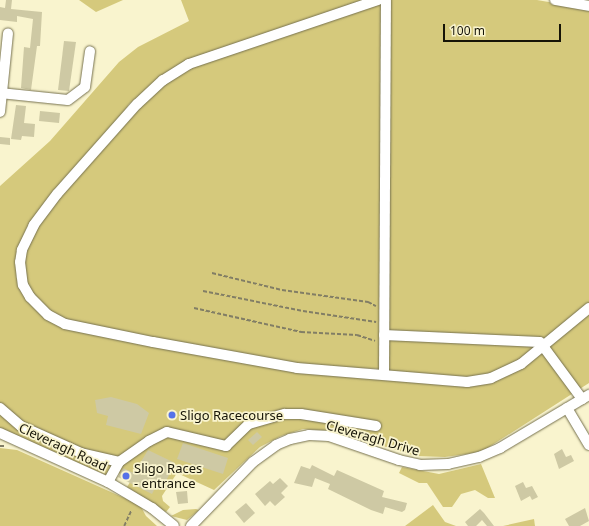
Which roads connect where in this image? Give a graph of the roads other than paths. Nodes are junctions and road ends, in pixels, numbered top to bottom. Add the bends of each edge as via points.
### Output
1 (378, 0) edge
2 (386, 0) edge
3 (555, 0) edge
4 (589, 6) edge
5 (8, 33) dead end
6 (90, 51) dead end
7 (2, 93) edge
8 (0, 112) edge
9 (589, 308) edge
10 (384, 340) junction
11 (543, 346) junction
12 (384, 375) junction
13 (586, 397) edge
14 (0, 408) edge
15 (567, 408) junction
16 (376, 426) dead end
17 (0, 433) edge
18 (589, 445) edge
19 (119, 462) junction
20 (108, 482) junction
21 (171, 524) edge
22 (191, 526) edge

1 - 12 street via 190,64 163,80 138,104 45,209 22,250 20,268 23,285 30,297 48,315 65,324 297,368
2 - 10 street
3 - 4 street
5 - 7 street
6 - 7 street via 84,87 68,100
7 - 8 street
9 - 11 street
10 - 11 street via 540,342
10 - 12 street
11 - 12 street via 521,364 491,378 467,382
11 - 13 street
13 - 15 street, Cleveragh Drive
14 - 19 street via 21,426 81,453
15 - 18 street
15 - 22 street, Cleveragh Drive via 500,448 479,457 448,464 420,465 329,436 310,435 290,439 276,444 253,462
16 - 19 street via 301,414 285,414 249,424 226,446 167,432
17 - 20 street, Cleveragh Road
19 - 20 street
20 - 21 street, Cleveragh Road via 152,508

